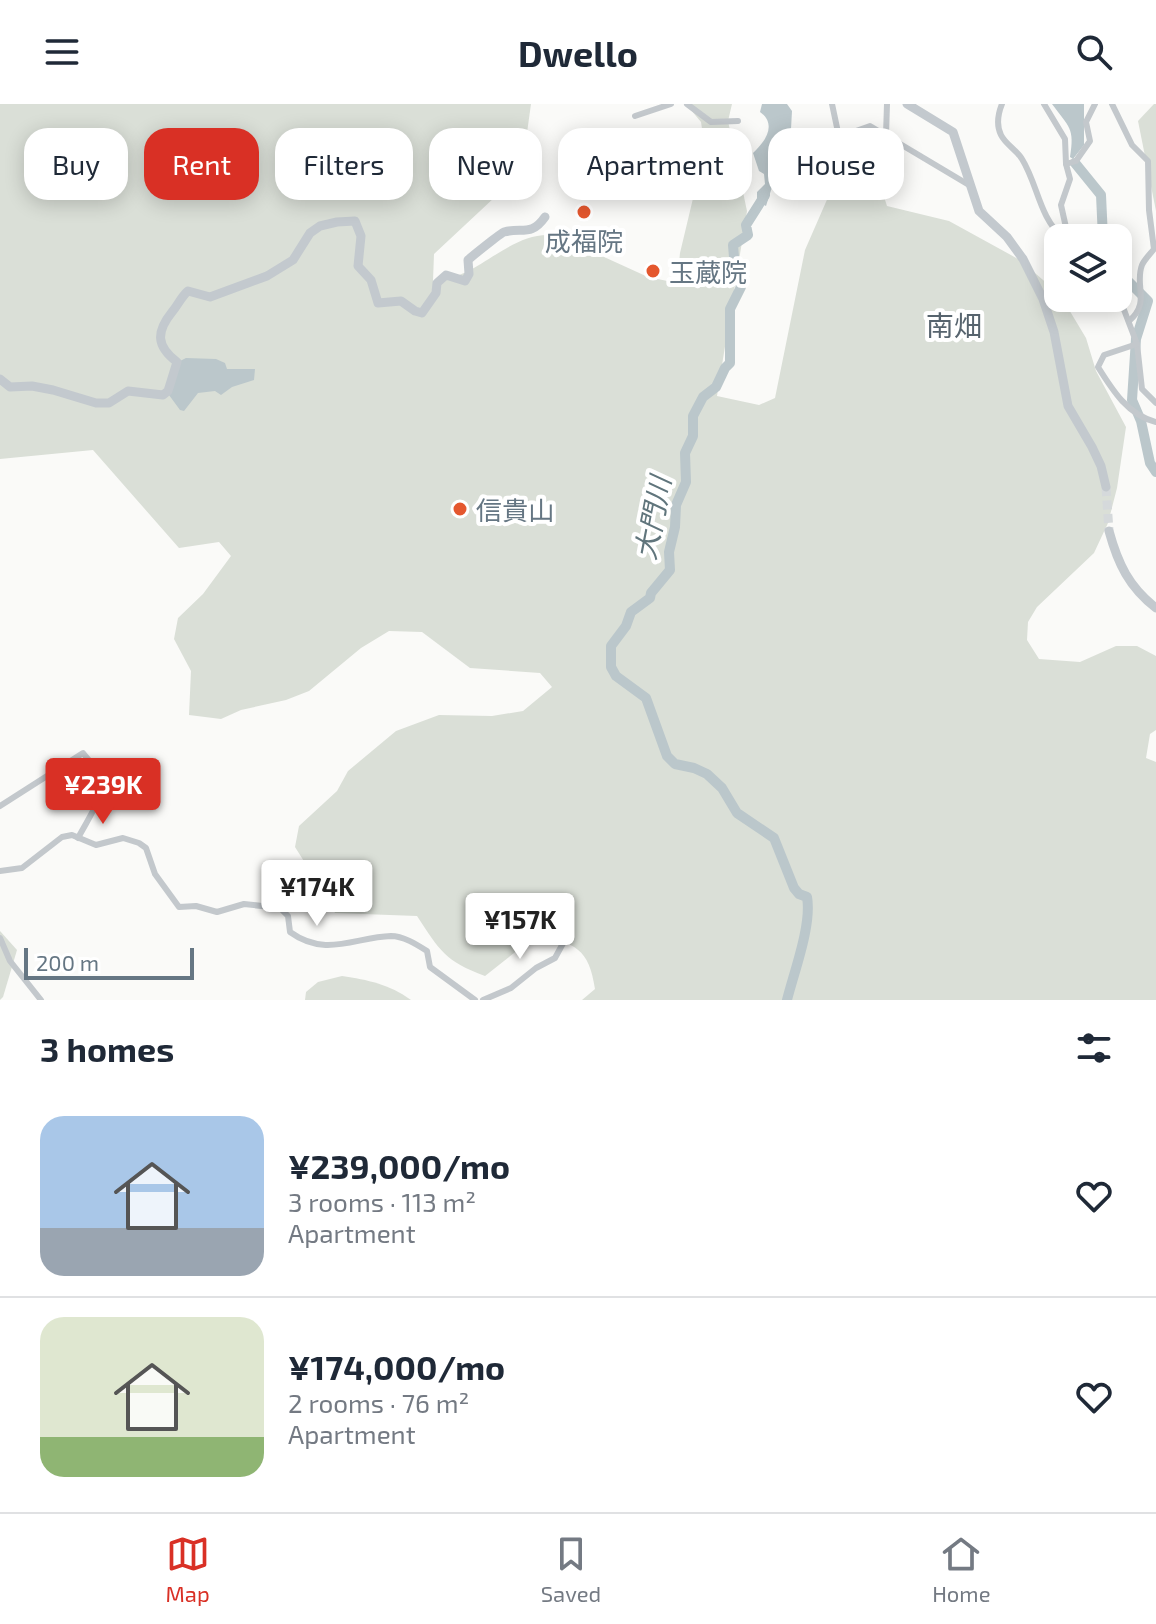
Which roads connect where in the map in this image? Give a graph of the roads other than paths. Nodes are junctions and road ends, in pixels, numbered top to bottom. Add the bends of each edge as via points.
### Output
1 (671, 104) edge
2 (687, 104) edge
3 (832, 104) edge
4 (887, 104) edge
5 (907, 104) edge
6 (1002, 104) edge
7 (1044, 104) edge
8 (1095, 104) edge
9 (1112, 104) edge
10 (635, 116) dead end
11 (738, 121) dead end
12 (837, 128) edge
13 (886, 128) edge
14 (904, 146) edge
15 (1066, 164) junction
16 (972, 186) junction
17 (545, 217) dead end
18 (1051, 224) edge
19 (1065, 224) edge
20 (1155, 250) edge
21 (1125, 312) edge
22 (1129, 321) junction
23 (1137, 344) junction
24 (0, 379) edge
25 (1156, 403) edge
26 (1156, 422) edge
27 (1106, 487) tunnel mouth
28 (1109, 531) tunnel mouth
29 (1156, 608) edge
30 (0, 806) edge
31 (78, 838) junction
32 (0, 871) edge
33 (567, 936) dead end
34 (0, 938) edge
35 (41, 1000) edge
36 (475, 1000) edge
37 (483, 1000) edge

1 - 10 street
2 - 11 street via 711,122
3 - 12 street
4 - 13 street
5 - 16 main road via 953,132
6 - 18 street via 1001,137 1021,156
7 - 15 street via 1065,139
8 - 15 street via 1086,122 1090,141 1076,161
9 - 20 street via 1132,145 1148,161
14 - 16 street
15 - 19 street via 1070,179 1061,205
16 - 27 main road via 979,211 1023,259 1043,299 1068,406 1101,466
17 - 24 main road via 535,228 505,232 476,251 468,260 465,281 446,275 422,313 401,301 378,303 371,280 358,266 361,236 355,221 320,226 293,260 267,276 210,297 188,291 182,297 164,321 160,340 177,362 163,395 128,391 109,403 96,403 32,386 10,387
20 - 22 street via 1142,264 1141,302
21 - 22 street
22 - 23 street
23 - 25 street via 1142,389
23 - 26 street via 1104,355 1098,367 1136,416
28 - 29 main road via 1124,573
30 - 31 street via 83,753 104,785
31 - 32 street via 62,837 22,868
31 - 36 street via 96,845 117,838 139,843 179,907 217,912 244,904 280,908 288,916 290,932 313,943 344,945 393,936 413,942 427,951 430,967
33 - 37 street via 555,958
34 - 35 street via 10,961

